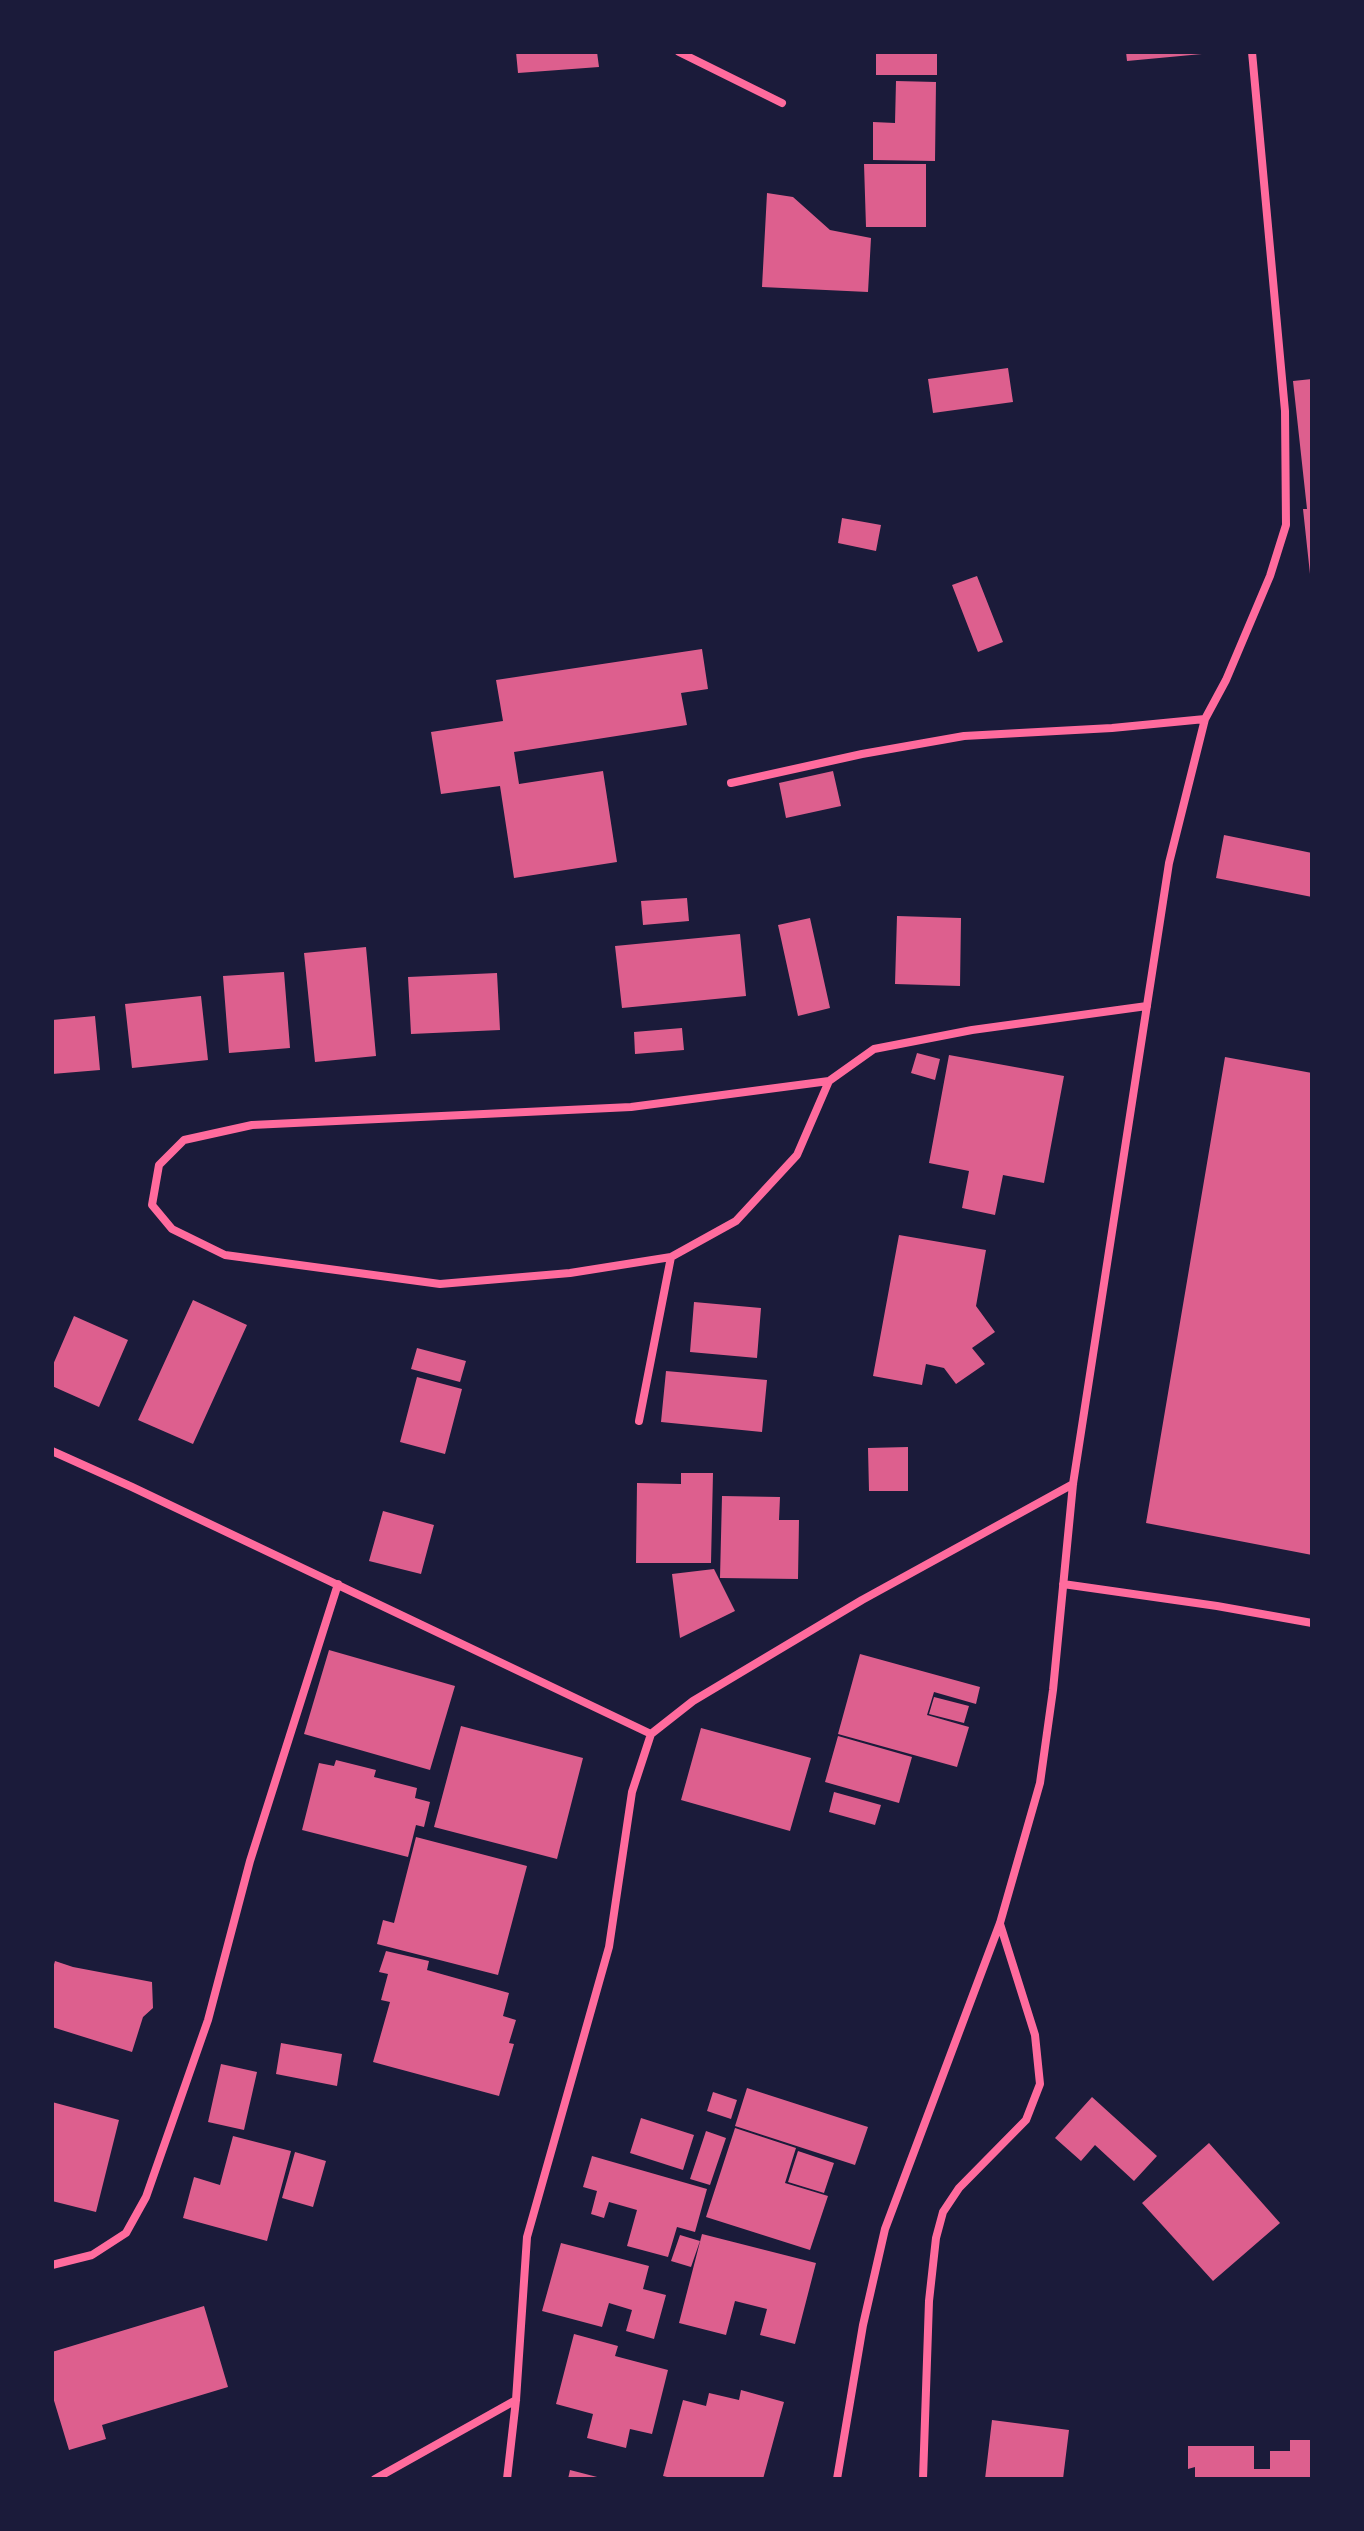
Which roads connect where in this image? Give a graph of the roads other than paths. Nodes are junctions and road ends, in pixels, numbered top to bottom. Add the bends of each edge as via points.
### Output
1 (679, 52) edge
2 (1252, 52) edge
3 (782, 103) dead end
4 (1205, 719) junction
5 (731, 783) dead end
6 (1147, 1006) junction
7 (829, 1081) junction
8 (671, 1257) junction
9 (639, 1421) dead end
10 (52, 1451) edge
11 (1073, 1484) junction
12 (338, 1584) junction
13 (1063, 1584) junction
14 (1312, 1623) edge
15 (651, 1734) junction
16 (1000, 1923) junction
17 (52, 2265) edge
18 (516, 2400) junction
19 (375, 2479) edge
20 (507, 2479) edge
21 (837, 2479) edge
22 (923, 2479) edge

1 - 3 street
2 - 4 street via 1285,411 1286,525 1270,576
4 - 5 street via 964,736
4 - 6 street via 1169,863
6 - 7 street via 874,1049
6 - 11 street
7 - 8 street via 797,1155 736,1221
7 - 8 street via 631,1107 252,1125 184,1140 159,1165 152,1205 172,1229 225,1255 440,1284 570,1273
8 - 9 street
10 - 12 street
11 - 13 street
11 - 15 street via 849,1608 693,1701
12 - 15 street
12 - 17 street via 250,1861 208,2020 146,2197 126,2233 92,2255
13 - 14 street
13 - 16 street via 1040,1783
15 - 18 street via 632,1792 609,1947 527,2237
16 - 21 street via 885,2229
16 - 22 street via 1035,2035 1040,2084 1026,2120 959,2188 943,2212 929,2301
18 - 19 street
18 - 20 street

